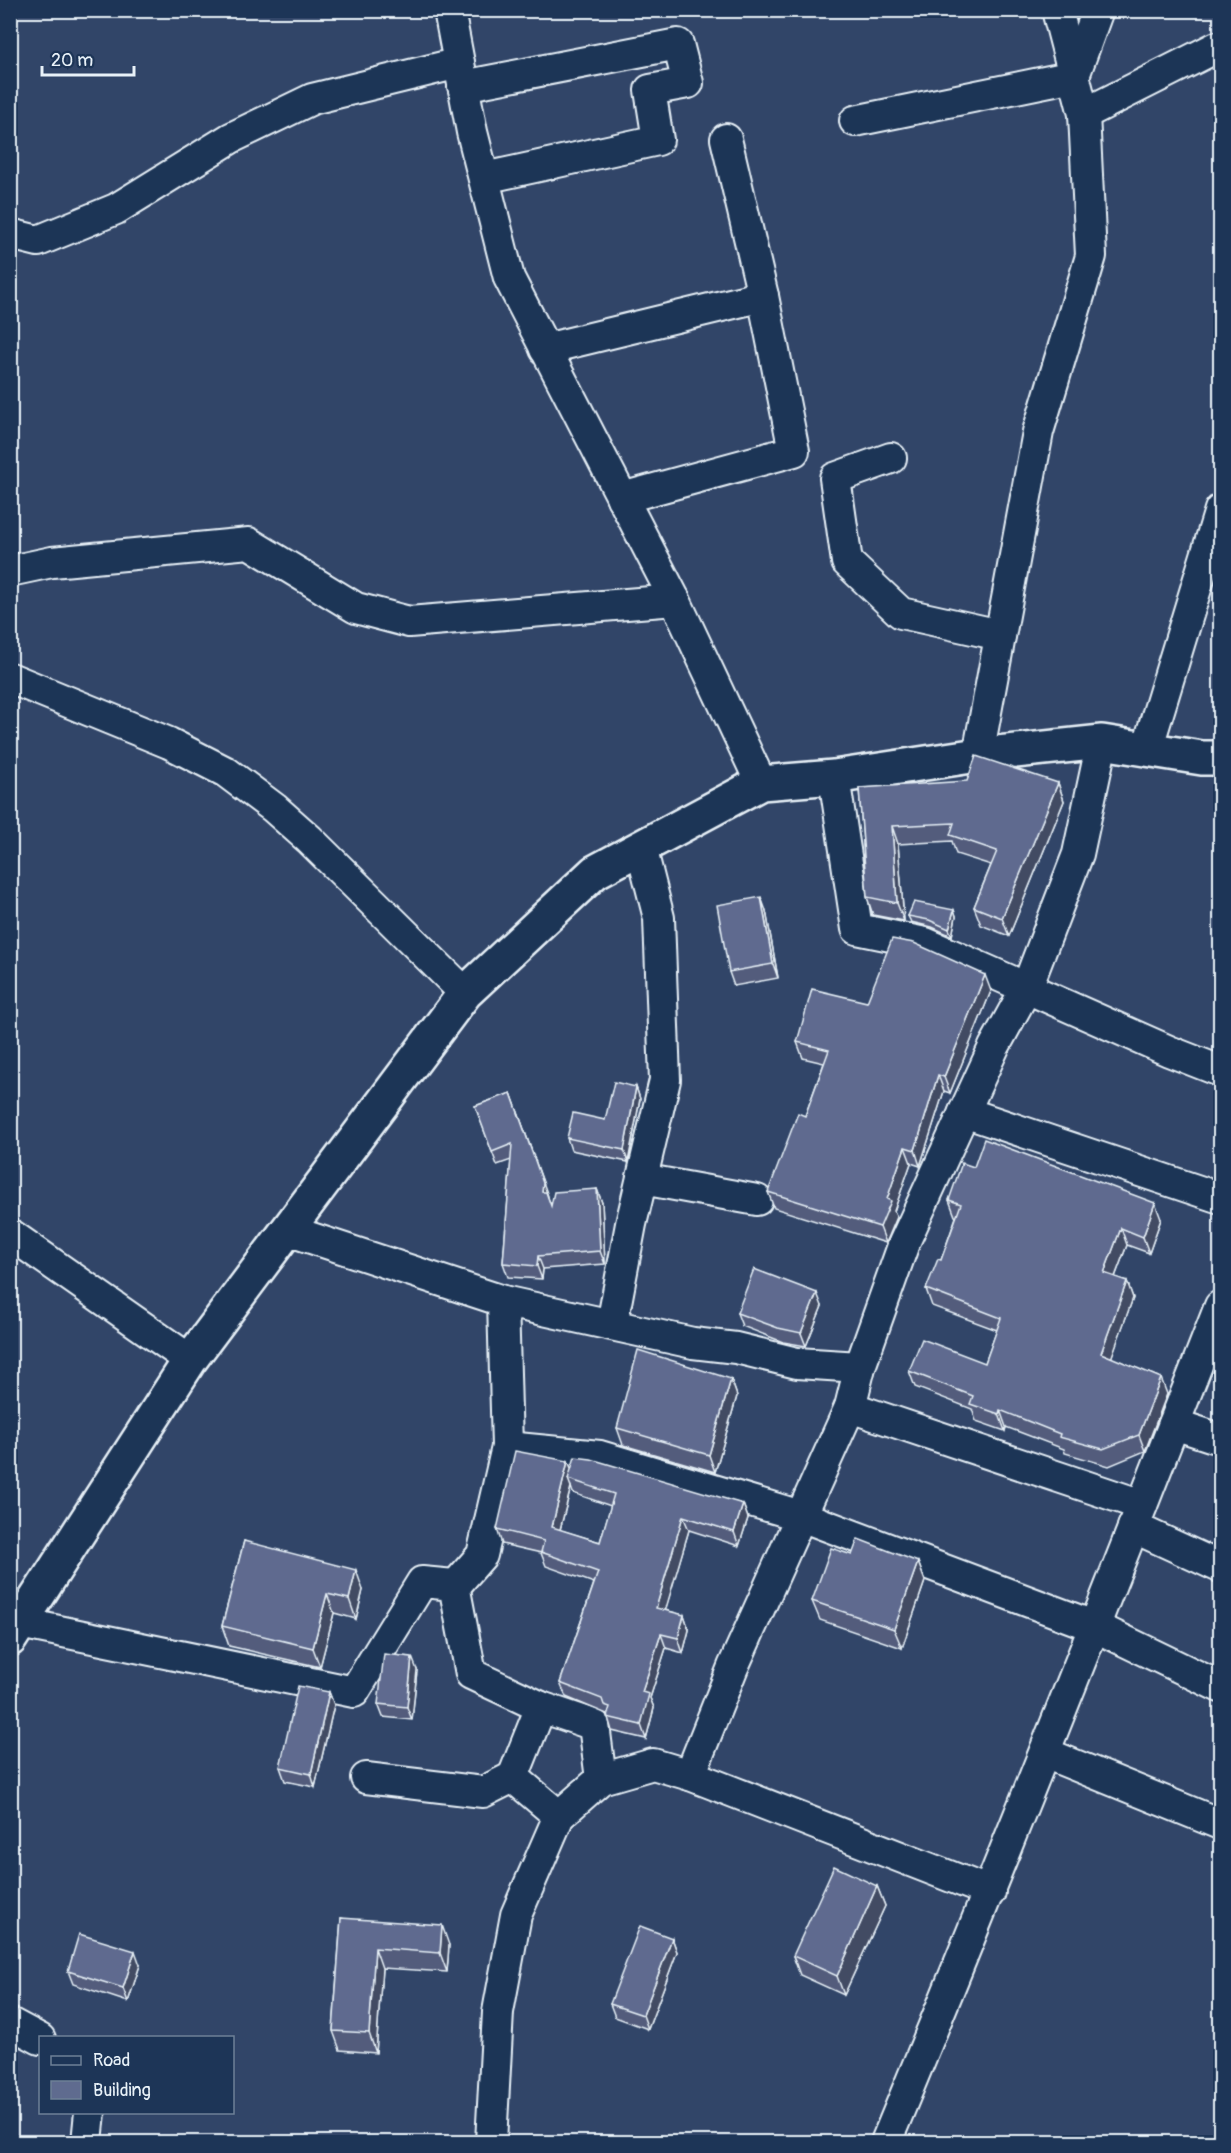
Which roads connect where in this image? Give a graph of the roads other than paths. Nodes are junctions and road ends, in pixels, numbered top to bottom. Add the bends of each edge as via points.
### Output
1 (449, 10) edge
2 (1057, 10) edge
3 (1098, 10) edge
4 (1221, 48) edge
5 (461, 75) junction
6 (1074, 76) junction
7 (1083, 114) junction
8 (855, 121) dead end
9 (726, 139) dead end
10 (484, 178) junction
11 (10, 234) edge
12 (763, 296) junction
13 (545, 349) junction
14 (891, 458) dead end
15 (622, 498) junction
16 (1221, 510) edge
17 (10, 571) edge
18 (675, 600) junction
19 (1000, 635) junction
20 (10, 678) edge
21 (1102, 742) junction
22 (1147, 749) junction
23 (978, 754) junction
24 (1221, 758) edge
25 (834, 777) junction
26 (761, 783) junction
27 (641, 847) junction
28 (1027, 987) junction
29 (465, 993) junction
30 (1221, 1071) edge
31 (964, 1112) junction
32 (642, 1179) junction
33 (1221, 1198) edge
34 (758, 1200) dead end
35 (288, 1230) junction
36 (10, 1234) edge
37 (503, 1300) junction
38 (1221, 1306) edge
39 (612, 1324) junction
40 (190, 1360) junction
41 (860, 1367) junction
42 (850, 1407) junction
43 (1174, 1424) junction
44 (1221, 1439) edge
45 (507, 1447) junction
46 (801, 1516) junction
47 (1137, 1516) junction
48 (1221, 1568) edge
49 (455, 1586) junction
50 (1096, 1627) junction
51 (16, 1631) edge
52 (1221, 1687) edge
53 (541, 1707) junction
54 (1045, 1753) junction
55 (690, 1774) junction
56 (513, 1777) junction
57 (366, 1778) dead end
58 (601, 1779) junction
59 (560, 1816) junction
60 (1221, 1824) edge
61 (990, 1892) junction
62 (10, 2023) edge
63 (39, 2038) edge
64 (90, 2114) edge
65 (87, 2142) edge
66 (491, 2142) edge
67 (886, 2142) edge

1 - 5 street
2 - 6 street
3 - 6 street
4 - 7 street
5 - 10 street
5 - 10 street via 678,44 688,83 650,90 658,140
5 - 11 street via 312,99 231,138 116,209 38,241
6 - 7 street
6 - 8 street
7 - 19 street via 1091,256 1038,432
9 - 12 street
10 - 13 street via 509,278
12 - 13 street
12 - 15 street via 794,451
13 - 15 street
14 - 19 street via 835,478 848,562 901,613
15 - 18 street
16 - 22 street
17 - 18 street via 52,562 249,543 356,608 409,622
18 - 26 street
19 - 23 street
20 - 29 street via 169,743 226,772 309,839
21 - 22 street
21 - 23 street
21 - 28 street via 1078,854
22 - 24 street
23 - 25 street
25 - 26 street
25 - 28 street via 857,929 925,943
26 - 27 street
27 - 29 street via 595,872
27 - 32 street via 659,918 665,1080
28 - 30 street
28 - 31 street
29 - 35 street
31 - 33 street
31 - 41 street via 904,1244
32 - 34 street
32 - 39 street
35 - 37 street
35 - 40 street
36 - 40 street
37 - 39 street
37 - 45 street
38 - 43 street
39 - 41 street via 797,1363
40 - 51 street
41 - 42 street
42 - 46 street
42 - 47 street
43 - 44 street
43 - 47 street
45 - 46 street via 600,1456
45 - 49 street via 482,1555
46 - 50 street
46 - 55 street via 733,1666
47 - 48 street
47 - 50 street
49 - 51 street via 422,1581 354,1692
49 - 53 street via 471,1674
50 - 52 street
50 - 54 street
53 - 56 street
53 - 58 street via 594,1725
54 - 60 street
54 - 61 street
55 - 58 street via 653,1764
55 - 61 street
56 - 57 street via 483,1792
56 - 59 street
58 - 59 street
59 - 66 street via 516,1915 498,2012
61 - 67 street
62 - 63 street
64 - 65 street

